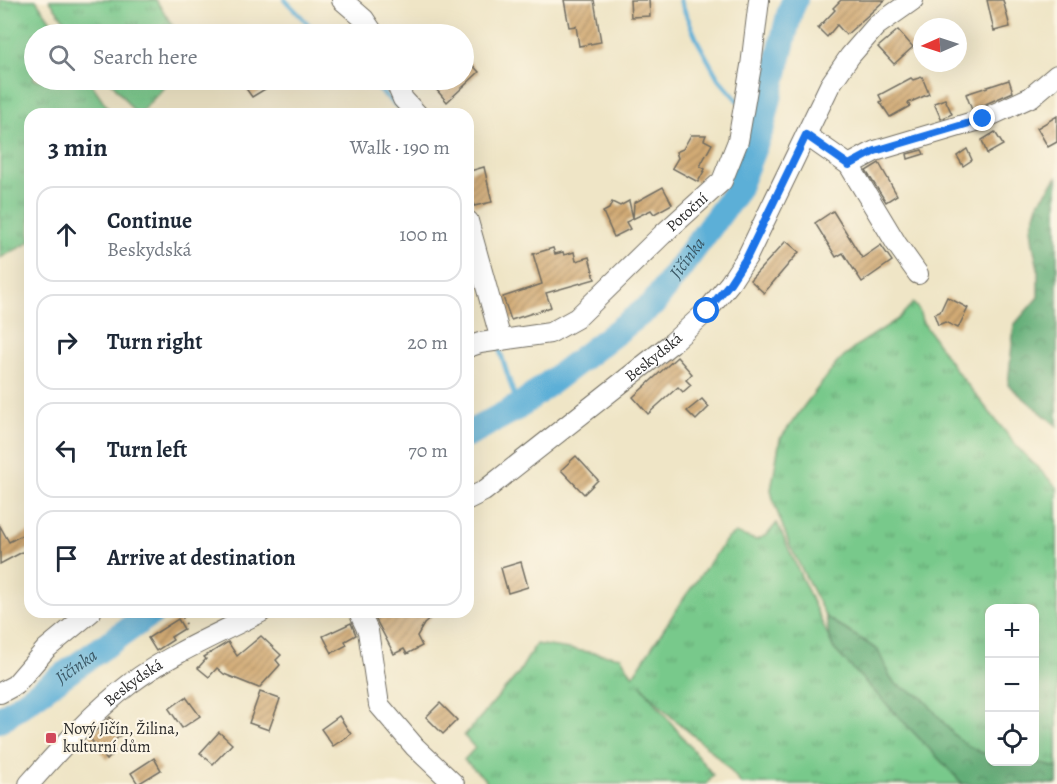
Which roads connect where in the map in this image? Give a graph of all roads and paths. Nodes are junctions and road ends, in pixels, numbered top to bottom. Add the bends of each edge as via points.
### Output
1 (342, 0) edge
2 (759, 0) edge
3 (913, 0) edge
4 (367, 24) edge
5 (1057, 75) edge
6 (399, 90) edge
7 (411, 108) edge
8 (806, 135) junction
9 (849, 165) junction
10 (474, 243) edge
11 (918, 274) dead end
12 (501, 340) junction
13 (474, 346) edge
14 (474, 496) edge
15 (84, 618) edge
16 (249, 618) edge
17 (362, 618) edge
18 (0, 693) edge
19 (29, 784) edge
20 (454, 784) edge

1 - 4 street
2 - 12 street, Potoční via 738,141 722,181 577,318 550,333
3 - 8 street, Beskydská via 876,26 850,56 830,85
5 - 9 street via 1031,97 983,119 875,151
6 - 7 street
8 - 9 street
8 - 14 street, Beskydská via 747,257 707,311 589,410
9 - 11 street
10 - 12 street
12 - 13 street, Potoční
15 - 18 street via 46,649 15,685
16 - 19 street, Beskydská via 131,683 84,724
17 - 20 street via 368,631 379,705

